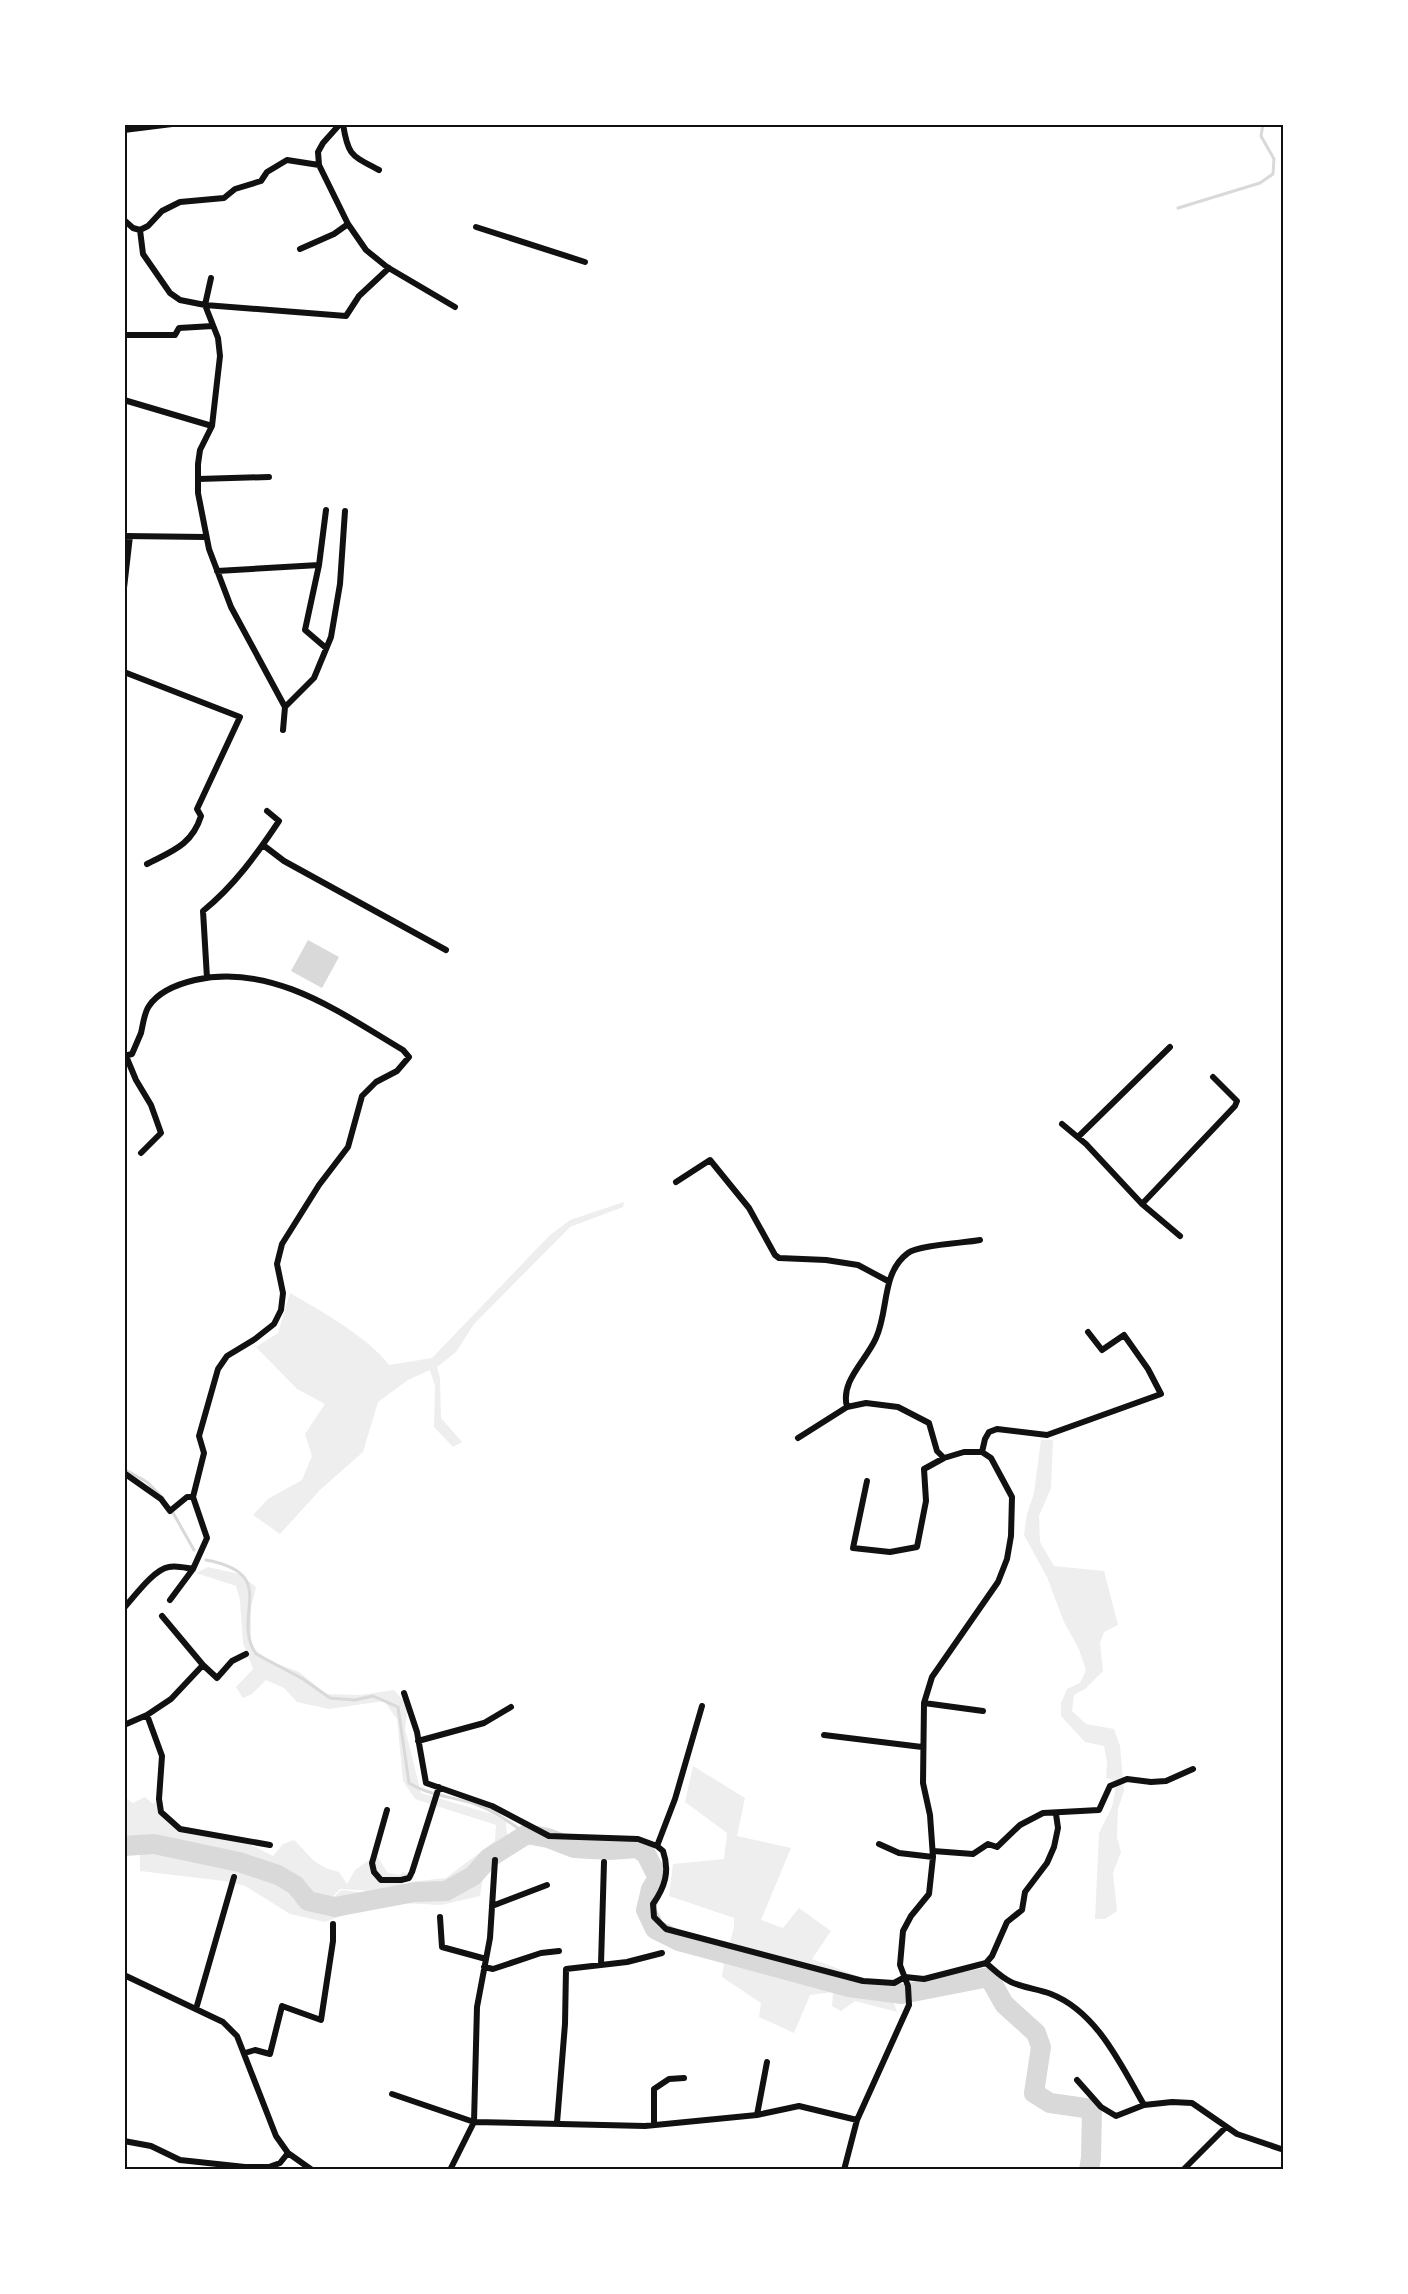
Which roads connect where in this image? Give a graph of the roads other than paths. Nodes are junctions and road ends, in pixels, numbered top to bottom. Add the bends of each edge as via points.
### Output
1 (172, 124) edge
2 (342, 124) edge
3 (124, 130) edge
4 (319, 165) junction
5 (379, 170) dead end
6 (124, 220) edge
7 (348, 224) junction
8 (476, 227) dead end
9 (141, 230) junction
10 (300, 249) dead end
11 (585, 262) dead end
12 (389, 268) junction
13 (211, 278) dead end
14 (205, 305) junction
15 (455, 307) dead end
16 (213, 326) junction
17 (124, 335) edge
18 (124, 400) edge
19 (212, 426) junction
20 (269, 477) dead end
21 (198, 479) junction
22 (326, 510) dead end
23 (345, 511) dead end
24 (127, 536) edge
25 (207, 537) junction
26 (320, 565) junction
27 (217, 570) junction
28 (124, 588) edge
29 (326, 648) junction
30 (124, 672) edge
31 (285, 707) junction
32 (283, 730) dead end
33 (267, 811) dead end
34 (263, 845) junction
35 (147, 864) dead end
36 (446, 950) dead end
37 (207, 978) junction
38 (1170, 1047) dead end
39 (125, 1056) edge
40 (1213, 1077) dead end
41 (1062, 1124) dead end
42 (1078, 1137) junction
43 (141, 1154) dead end
44 (676, 1182) dead end
45 (1142, 1204) junction
46 (1180, 1236) dead end
47 (980, 1240) dead end
48 (888, 1281) junction
49 (1088, 1332) dead end
50 (847, 1407) junction
51 (798, 1438) dead end
52 (982, 1452) junction
53 (944, 1458) junction
54 (124, 1473) edge
55 (867, 1481) dead end
56 (193, 1497) junction
57 (193, 1569) junction
58 (170, 1600) dead end
59 (124, 1608) edge
60 (162, 1616) dead end
61 (246, 1654) dead end
62 (203, 1665) junction
63 (404, 1694) dead end
64 (924, 1703) junction
65 (702, 1706) dead end
66 (510, 1707) dead end
67 (983, 1711) dead end
68 (147, 1715) junction
69 (124, 1725) edge
70 (824, 1735) dead end
71 (418, 1740) junction
72 (922, 1747) junction
73 (1193, 1769) dead end
74 (439, 1787) junction
75 (387, 1810) dead end
76 (1056, 1814) junction
77 (879, 1844) dead end
78 (270, 1845) dead end
79 (657, 1846) junction
80 (933, 1854) junction
81 (495, 1860) dead end
82 (604, 1862) dead end
83 (234, 1877) dead end
84 (547, 1886) dead end
85 (492, 1906) junction
86 (440, 1917) dead end
87 (333, 1924) dead end
88 (559, 1951) dead end
89 (662, 1953) dead end
90 (486, 1959) junction
91 (986, 1963) junction
92 (601, 1964) junction
93 (484, 1967) junction
94 (124, 1975) edge
95 (905, 1977) junction
96 (196, 2009) junction
97 (245, 2053) junction
98 (767, 2062) dead end
99 (684, 2078) dead end
100 (1077, 2080) dead end
101 (392, 2094) dead end
102 (1144, 2105) junction
103 (757, 2115) junction
104 (857, 2120) junction
105 (474, 2122) junction
106 (557, 2123) junction
107 (654, 2125) junction
108 (1226, 2127) junction
109 (124, 2141) edge
110 (1284, 2150) edge
111 (288, 2153) junction
112 (269, 2168) edge
113 (312, 2169) edge
114 (450, 2169) edge
115 (843, 2169) edge
116 (1183, 2169) edge

1 - 3 street
2 - 4 street via 323,142 318,152
2 - 5 street via 353,156
4 - 7 street
4 - 9 street via 287,160 267,172 261,181 235,189 224,198 180,202 162,211
6 - 9 street
7 - 10 street via 324,240
7 - 12 street via 366,250
8 - 11 street
9 - 14 street via 143,254 170,293 180,300
12 - 14 street via 359,296 346,316
12 - 15 street
13 - 14 street
14 - 16 street
16 - 17 street via 179,328 175,335
16 - 19 street via 220,356
18 - 19 street
19 - 21 street via 200,450
20 - 21 street
21 - 25 street
22 - 26 street
23 - 29 street via 340,584
24 - 25 street
24 - 28 street
25 - 27 street
26 - 27 street
26 - 29 street via 305,630
27 - 31 street via 231,607
29 - 31 street via 314,678
30 - 35 street via 240,717 197,809 201,816 198,828 184,846
31 - 32 street
33 - 34 street via 279,820
34 - 36 street via 284,861
34 - 37 street via 222,896 203,911
37 - 39 street via 176,984 148,1007 132,1054
37 - 56 street via 263,979 280,984 331,1007 409,1057 397,1071 376,1082 362,1096 348,1147 282,1244 277,1264 283,1293 274,1324 227,1356 218,1369 199,1436 204,1453
38 - 42 street
39 - 43 street via 161,1133
40 - 45 street via 1237,1101 1236,1106
41 - 42 street
42 - 45 street
44 - 48 street via 710,1160 749,1208 779,1258 858,1266
45 - 46 street
47 - 48 street via 910,1251
48 - 50 street via 877,1337 846,1386
49 - 52 street via 1102,1350 1124,1335 1161,1394 1047,1435 997,1429 989,1432
50 - 51 street
50 - 53 street via 898,1407 929,1423 937,1451
52 - 53 street
52 - 64 street via 991,1458 1012,1497 1007,1559 998,1582 932,1677
53 - 55 street via 924,1469 926,1501 917,1547 890,1552 853,1548
54 - 56 street via 161,1499 170,1511 187,1497
56 - 57 street via 207,1538
57 - 58 street
57 - 59 street via 164,1568
60 - 62 street
61 - 62 street via 232,1660 217,1678
62 - 68 street via 171,1699
63 - 71 street
64 - 67 street
64 - 72 street
65 - 79 street
66 - 71 street via 484,1723
68 - 69 street
68 - 78 street via 162,1756 161,1812 180,1829
70 - 72 street
71 - 74 street via 426,1783
72 - 80 street
73 - 76 street via 1166,1781 1127,1779 1110,1786 1099,1810
74 - 75 street via 409,1878 381,1880 374,1872 372,1863
74 - 79 street via 492,1806 549,1836 638,1839
76 - 80 street via 1043,1813 1020,1825 997,1847 988,1844 972,1854
76 - 91 street via 1058,1828 1047,1863 1025,1892 1022,1910 1007,1922
77 - 80 street via 899,1852
79 - 95 street via 663,1851 666,1875 663,1890 653,1904 654,1917 666,1929 863,1981 894,1983
80 - 95 street via 928,1894 903,1931 900,1965
81 - 85 street
82 - 92 street
83 - 96 street
84 - 85 street
85 - 90 street
86 - 90 street via 442,1947
87 - 97 street via 321,2020 282,2007 270,2054 255,2050
88 - 93 street via 541,1953 493,1970
89 - 92 street
90 - 93 street
91 - 95 street via 924,1979
91 - 102 street via 1009,1981 1052,1995 1085,2017 1110,2045
92 - 106 street via 566,1969 566,2024
93 - 105 street via 477,2007
94 - 96 street
95 - 104 street via 909,2004
96 - 97 street via 223,2022 237,2036
97 - 111 street via 267,2117
98 - 103 street
99 - 107 street via 669,2079 654,2089
100 - 102 street via 1101,2107 1116,2116
101 - 105 street
102 - 108 street via 1192,2103
103 - 104 street via 799,2106
103 - 107 street
104 - 115 street
105 - 106 street
105 - 114 street
106 - 107 street
108 - 110 street
108 - 116 street
109 - 112 street via 151,2146 180,2160
111 - 112 street
111 - 113 street

